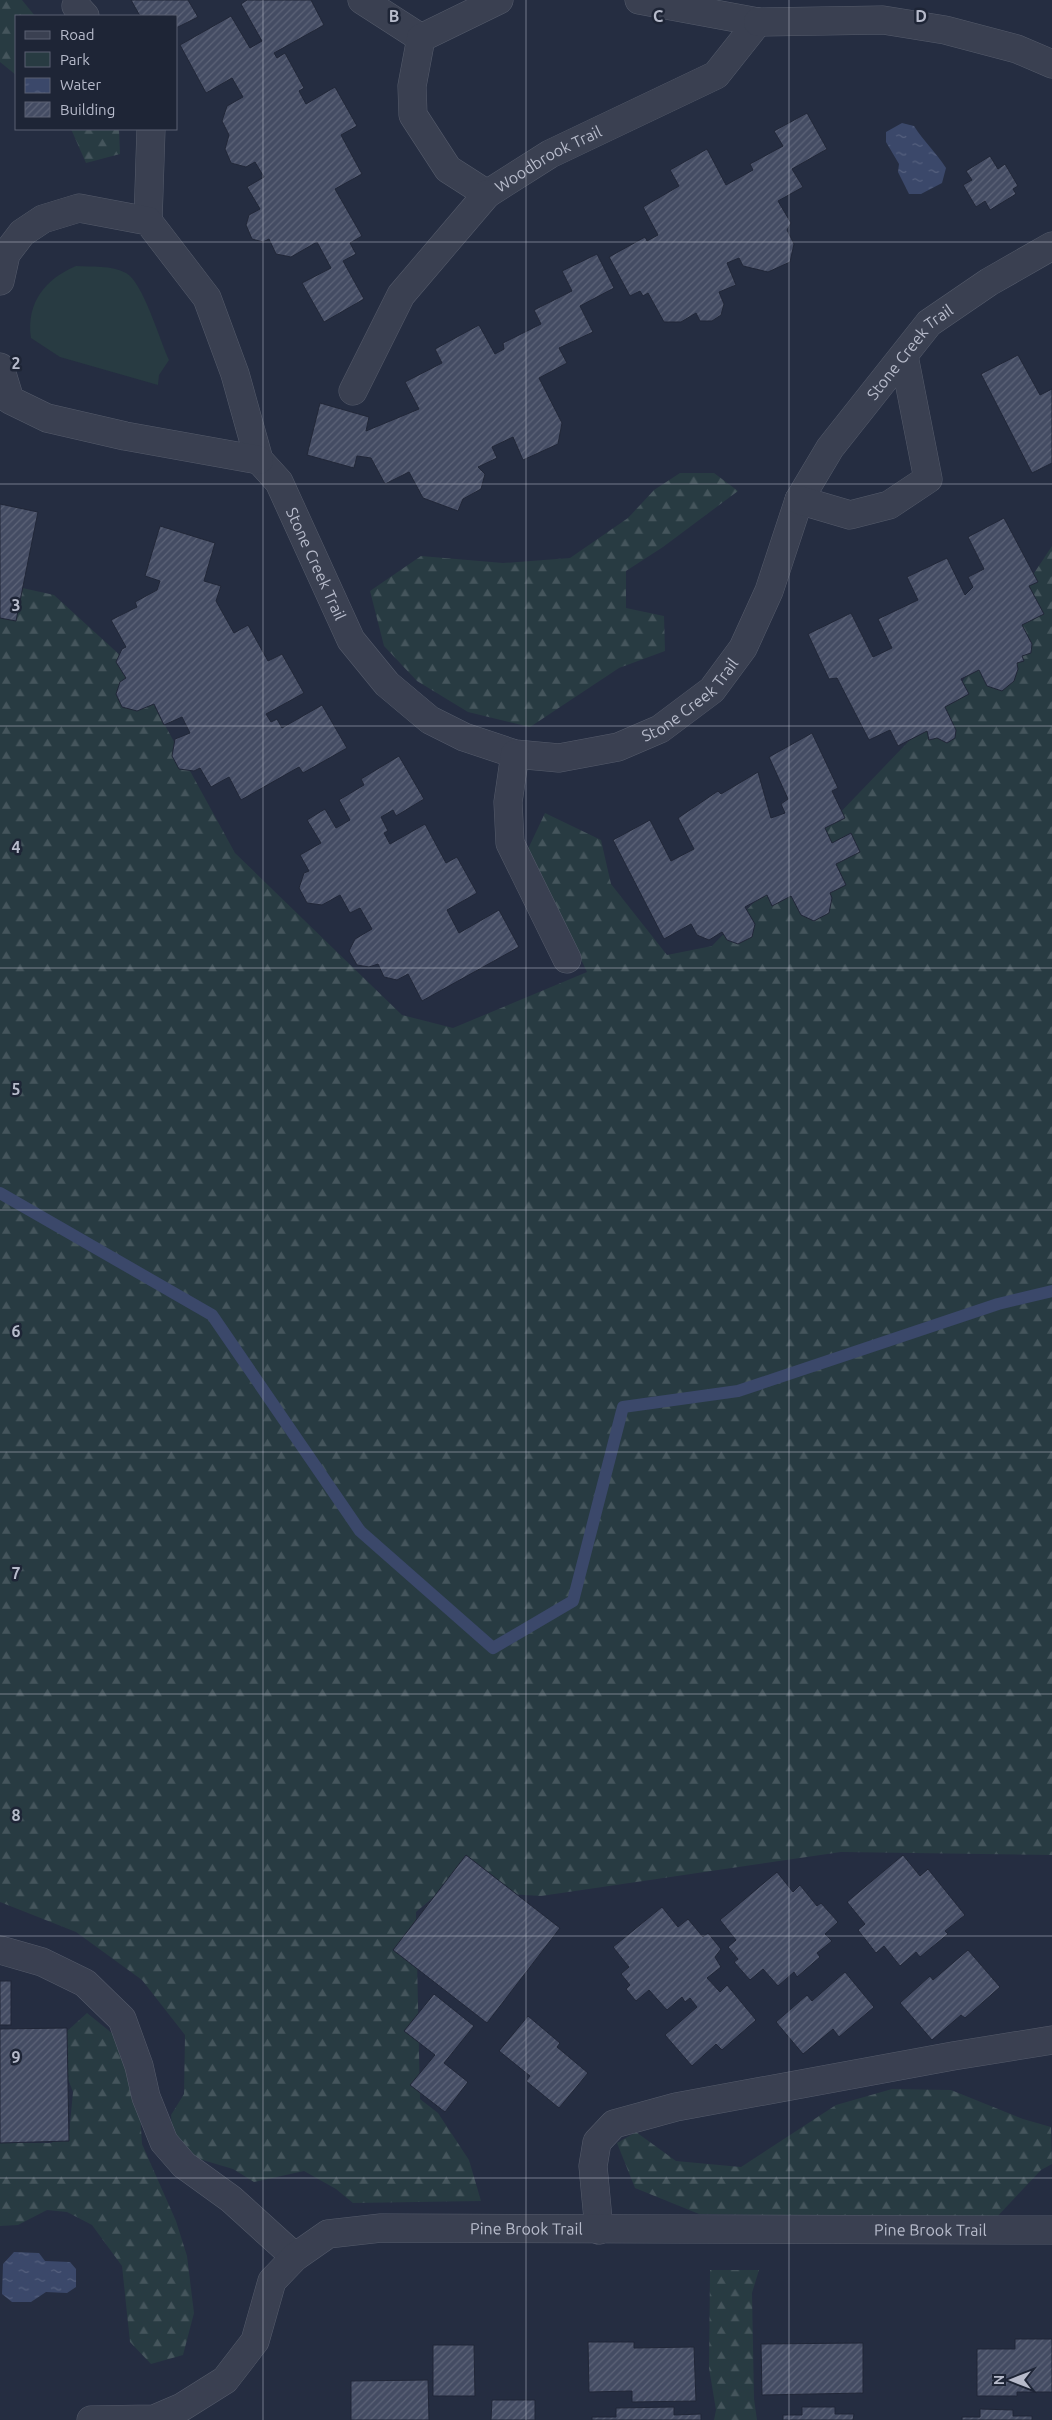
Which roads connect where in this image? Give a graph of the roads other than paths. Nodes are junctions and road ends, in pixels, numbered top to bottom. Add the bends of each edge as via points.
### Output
1 (362, 0) edge
2 (499, 0) edge
3 (639, 0) edge
4 (758, 22) junction
5 (421, 38) junction
6 (1052, 64) edge
7 (152, 130) edge
8 (487, 194) junction
9 (148, 221) junction
10 (1052, 246) edge
11 (0, 281) edge
12 (904, 356) junction
13 (0, 367) edge
14 (353, 391) dead end
15 (5, 401) edge
16 (259, 460) junction
17 (799, 500) junction
18 (514, 754) junction
19 (567, 959) dead end
20 (0, 1950) edge
21 (1052, 2040) edge
22 (599, 2230) junction
23 (1052, 2230) edge
24 (295, 2257) junction
25 (91, 2420) edge
26 (127, 2420) edge

1 - 5 street
2 - 5 street
3 - 4 street
4 - 6 street via 882,20 945,30 1017,49
4 - 8 street, Woodbrook Trail via 716,75 550,154
5 - 8 street, Woodbrook Trail via 412,86 413,115 448,169
7 - 9 street
8 - 14 street via 401,295
9 - 11 street via 79,208 43,219 22,233 6,254
9 - 16 street, Stone Creek Trail via 207,298 235,374
10 - 12 street, Stone Creek Trail via 989,282 929,323
12 - 17 street, Stone Creek Trail via 830,448
12 - 17 street via 928,479 889,505 850,515
13 - 15 street
15 - 16 street via 47,418
16 - 18 street, Stone Creek Trail via 279,482 350,640 387,684 430,720 464,738
17 - 18 street, Stone Creek Trail via 769,591 743,648 712,690 667,726 618,747 559,758
18 - 19 street via 508,802 510,843
20 - 24 street via 42,1962 85,1983 122,2019 139,2066 146,2098 164,2142 184,2165 231,2198
21 - 22 street via 676,2107 614,2124 597,2142 593,2166
22 - 23 street, Pine Brook Trail
22 - 24 street, Pine Brook Trail via 381,2228 328,2234
24 - 26 street, Pine Brook Trail via 272,2281 255,2341 225,2380 182,2407 154,2419
25 - 26 street, Pine Brook Trail

